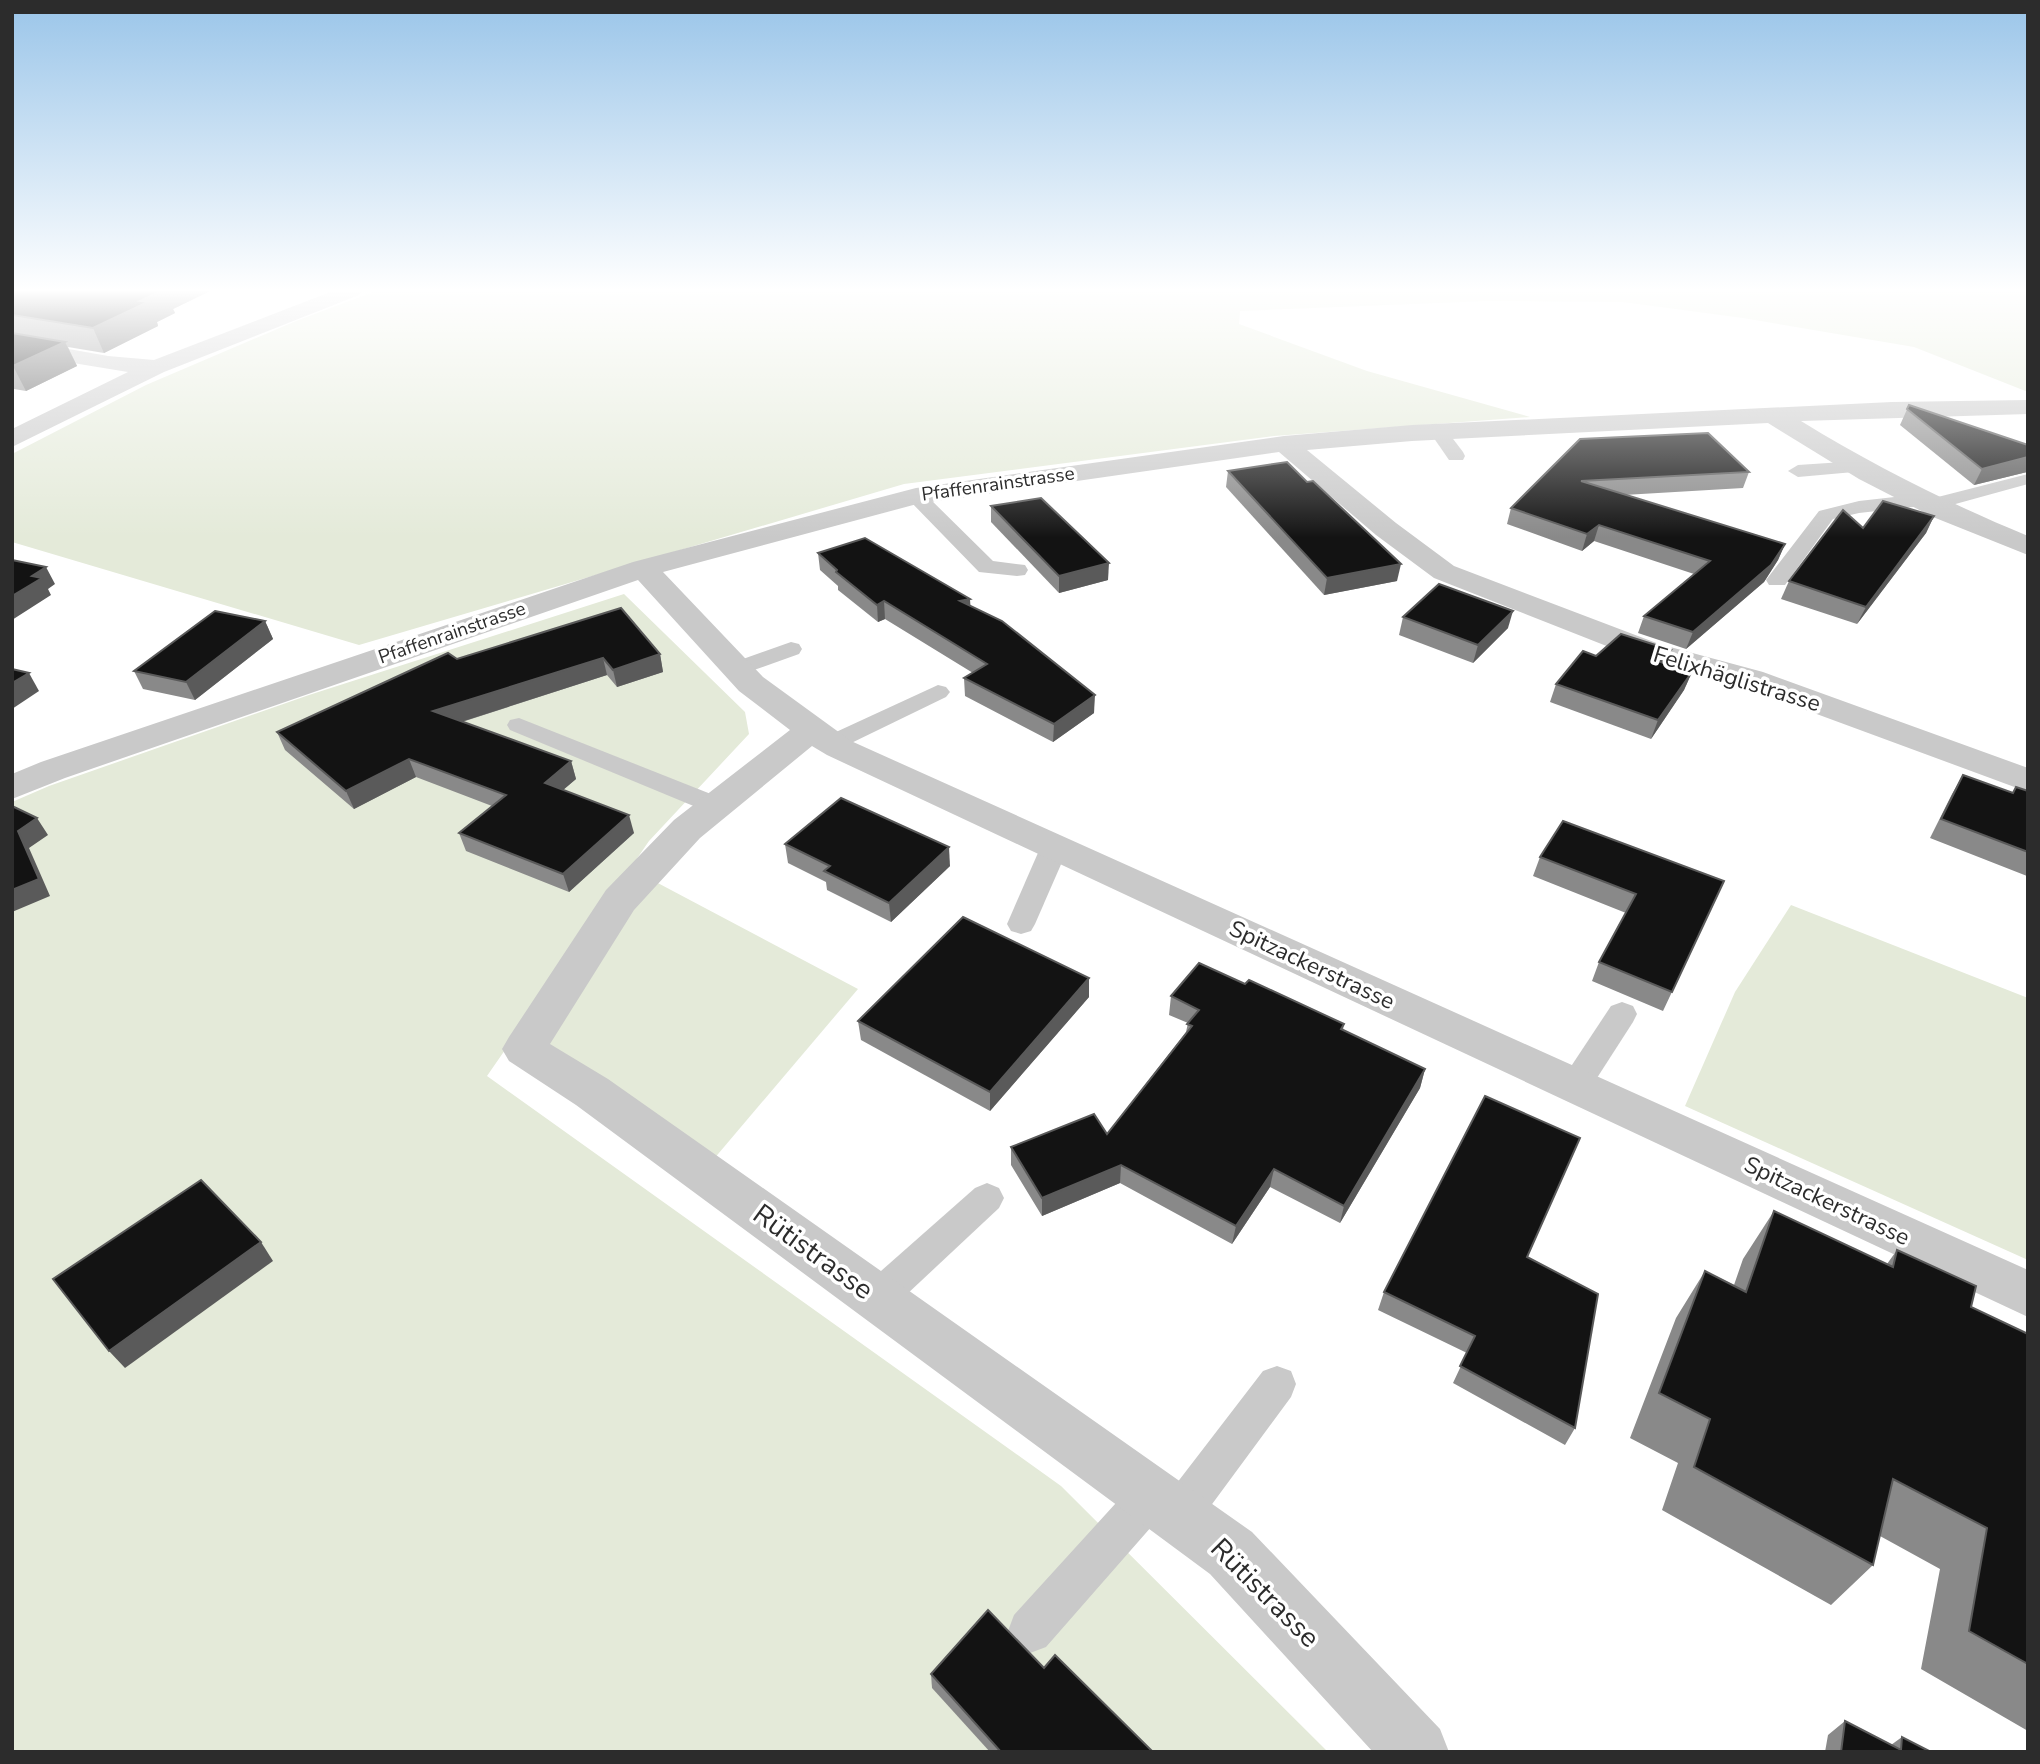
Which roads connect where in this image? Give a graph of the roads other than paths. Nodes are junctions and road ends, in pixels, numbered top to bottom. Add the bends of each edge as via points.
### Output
1 (143, 373) edge
2 (2028, 407) edge
3 (1775, 416) junction
4 (1438, 431) junction
5 (12, 439) edge
6 (1284, 443) junction
7 (1456, 456) dead end
8 (1858, 467) junction
9 (1798, 471) dead end
10 (2026, 480) edge
11 (916, 496) junction
12 (1926, 503) junction
13 (2028, 546) edge
14 (643, 568) junction
15 (1017, 570) dead end
16 (1777, 580) edge
17 (791, 649) dead end
18 (737, 670) junction
19 (938, 692) dead end
20 (519, 725) dead end
21 (822, 737) junction
22 (2028, 780) edge
23 (12, 788) edge
24 (716, 806) junction
25 (1055, 846) junction
26 (1021, 924) dead end
27 (1622, 1014) dead end
28 (1575, 1086) junction
29 (987, 1198) dead end
30 (2028, 1294) edge
31 (877, 1298) junction
32 (1277, 1384) dead end
33 (1165, 1505) junction
34 (1030, 1631) dead end
35 (1417, 1752) edge

1 - 5 street
2 - 3 street, Pfaffenrainstrasse
3 - 4 street, Pfaffenrainstrasse
3 - 8 street
4 - 6 street, Pfaffenrainstrasse
4 - 7 lane
6 - 11 street, Pfaffenrainstrasse
6 - 22 street, Felixhäglistrasse via 1386,530 1444,572 1648,651 1752,679
8 - 9 lane
8 - 12 street
10 - 12 lane
11 - 14 street, Pfaffenrainstrasse
11 - 15 lane via 987,567
12 - 13 street
12 - 16 lane via 1859,507 1826,515
14 - 18 street, Spitzackerstrasse
14 - 23 street, Pfaffenrainstrasse
17 - 18 lane
18 - 21 street, Spitzackerstrasse
19 - 21 lane
20 - 24 lane
21 - 24 street, Rütistrasse
21 - 25 street, Spitzackerstrasse
24 - 31 street, Rütistrasse via 620,901 524,1049 592,1092
25 - 26 lane
25 - 28 street, Spitzackerstrasse
27 - 28 lane
28 - 30 street, Spitzackerstrasse
29 - 31 lane
31 - 33 street, Rütistrasse
32 - 33 lane
33 - 34 lane
33 - 35 street, Rütistrasse via 1231,1553

